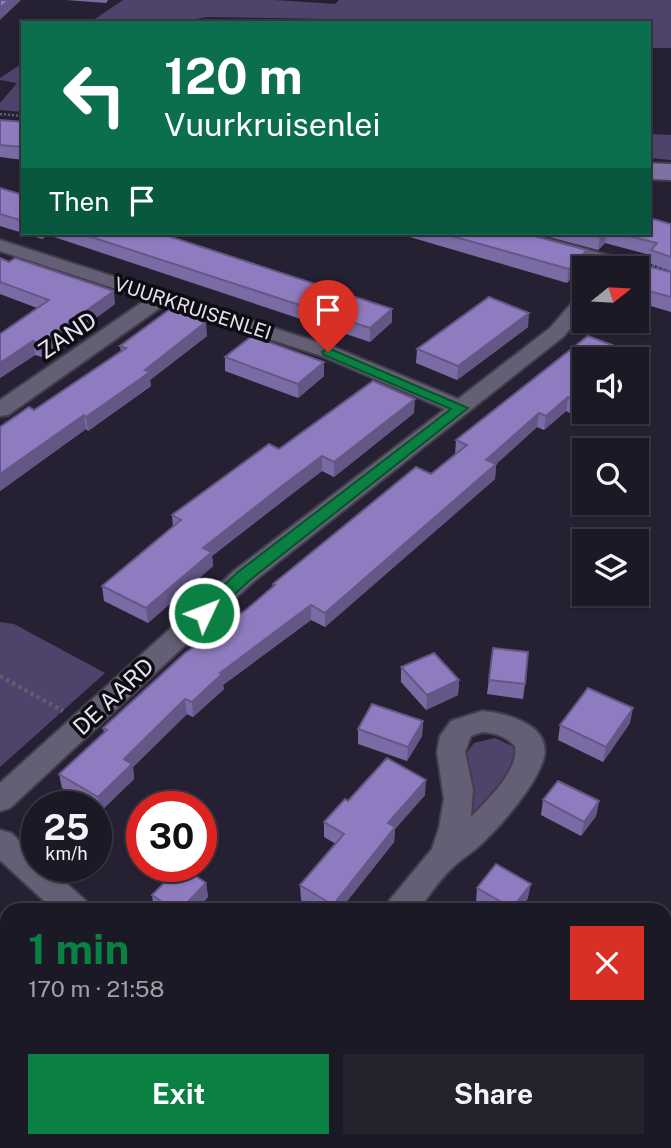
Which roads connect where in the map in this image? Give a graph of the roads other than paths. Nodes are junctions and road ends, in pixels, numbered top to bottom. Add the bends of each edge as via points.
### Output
1 (651, 171) edge
2 (671, 172) edge
3 (513, 235) edge
4 (0, 245) edge
5 (588, 256) edge
6 (161, 298) junction
7 (572, 315) edge
8 (461, 408) junction
9 (0, 410) edge
10 (0, 800) edge
11 (0, 842) edge
12 (444, 856) dead end
13 (67, 903) edge
14 (406, 903) edge

1 - 2 main road
3 - 5 street
4 - 6 street, VUURKRUISENLEI
6 - 8 street, VUURKRUISENLEI via 328,352
6 - 9 street, ZAND
7 - 8 street, DE AARD via 557,332
8 - 10 street, DE AARD via 244,576
11 - 13 street
12 - 14 street

